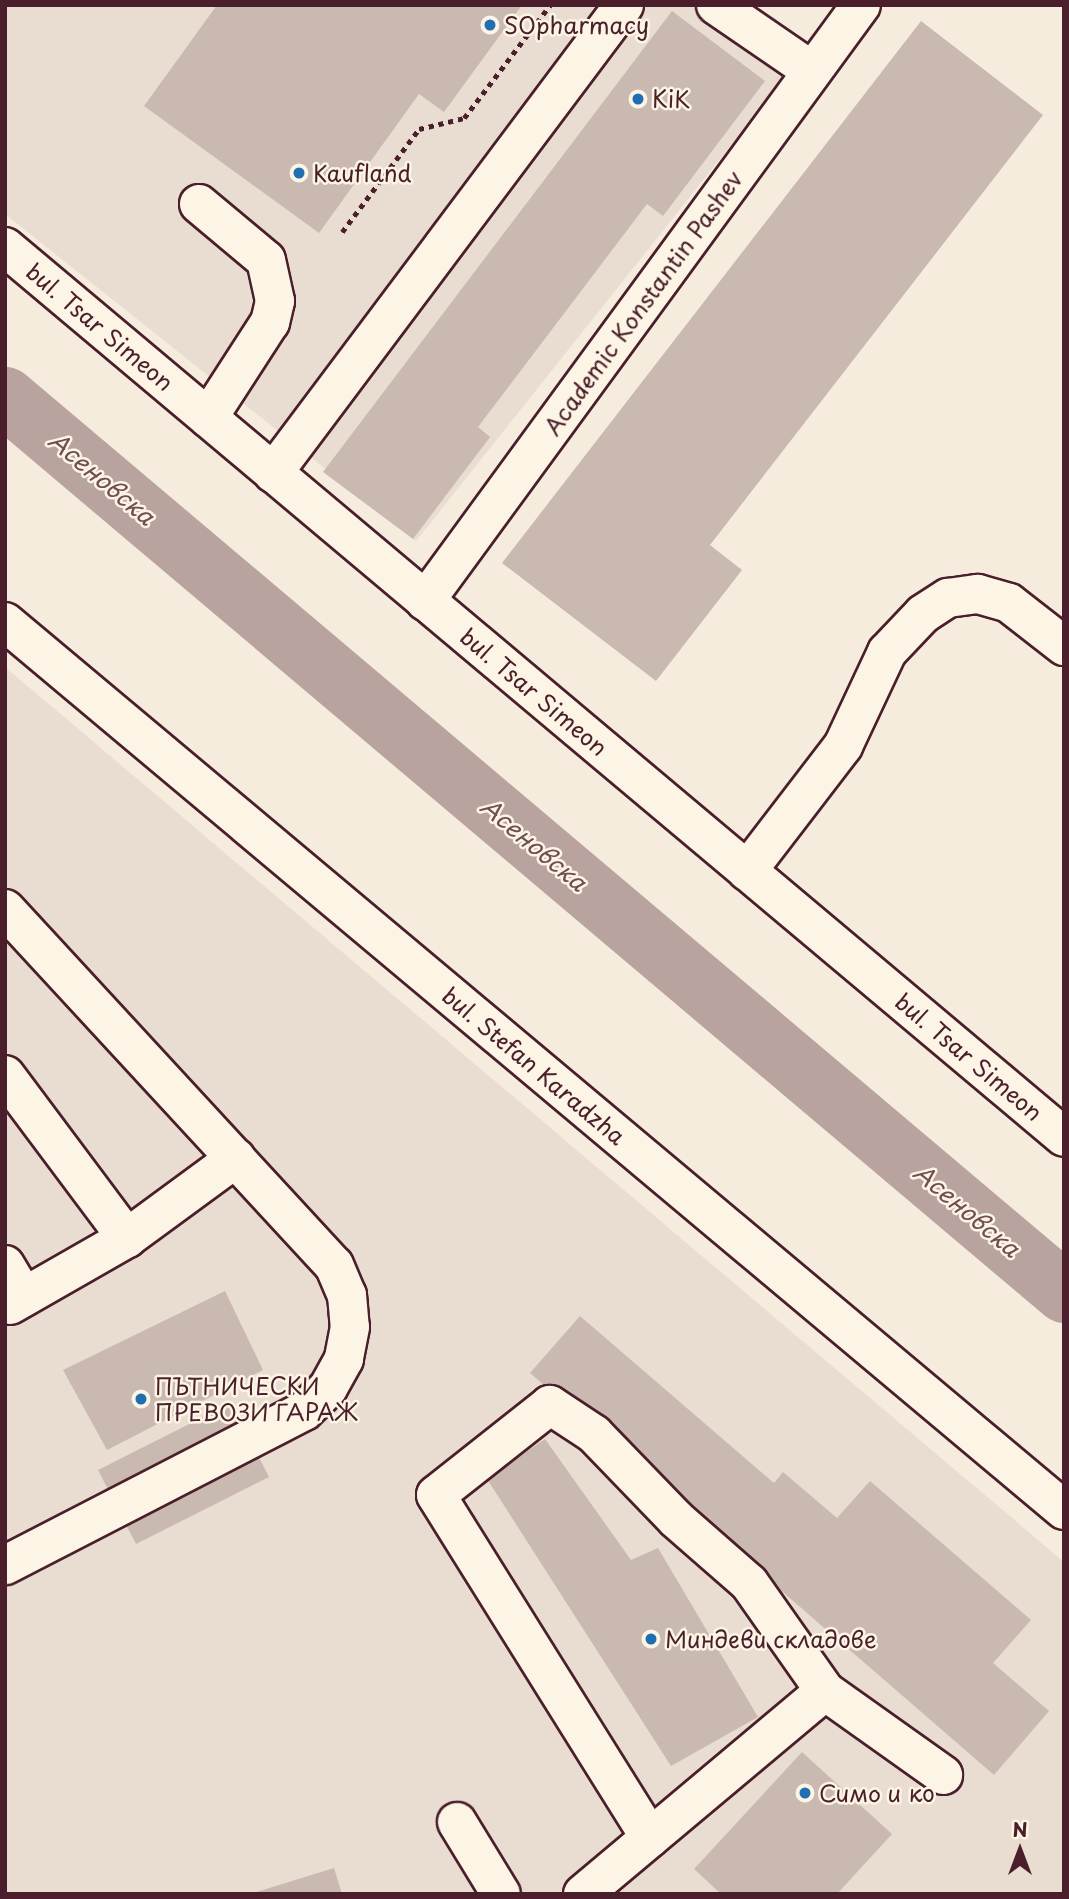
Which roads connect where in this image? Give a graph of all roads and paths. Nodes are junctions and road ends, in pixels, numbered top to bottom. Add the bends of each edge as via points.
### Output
1 (550, 5) edge
2 (624, 5) edge
3 (716, 5) edge
4 (860, 5) edge
5 (812, 71) junction
6 (199, 204) dead end
7 (342, 232) dead end
8 (5, 247) edge
9 (208, 418) junction
10 (273, 473) junction
11 (425, 601) junction
12 (5, 622) edge
13 (1064, 646) edge
14 (747, 871) junction
15 (5, 909) edge
16 (5, 1075) edge
17 (1064, 1137) edge
18 (236, 1158) junction
19 (127, 1238) junction
20 (5, 1265) edge
21 (1064, 1510) edge
22 (5, 1565) edge
23 (825, 1691) junction
24 (943, 1775) dead end
25 (457, 1822) dead end
26 (650, 1838) junction
27 (501, 1894) edge
28 (583, 1894) edge

1 - 7 path via 464,118 419,128
2 - 10 main road
3 - 5 main road
4 - 5 main road, Academic Konstantin Pashev
5 - 11 main road, Academic Konstantin Pashev
6 - 9 main road via 252,243 266,260 275,301 270,322
8 - 9 main road, bul. Tsar Simeon
9 - 10 main road, bul. Tsar Simeon
10 - 11 main road, bul. Tsar Simeon
11 - 14 main road, bul. Tsar Simeon
12 - 21 main road, bul. Stefan Karadzha
13 - 14 main road via 1009,603 978,594 948,598 923,614 887,652 843,746
14 - 17 main road, bul. Tsar Simeon
15 - 18 main road
16 - 19 main road
18 - 19 main road
18 - 22 main road via 334,1265 347,1295 344,1359 328,1388 304,1411
19 - 20 main road via 17,1301
23 - 24 main road
23 - 26 main road
23 - 26 main road via 749,1583 676,1519 594,1434 550,1405 436,1496
25 - 27 main road
26 - 28 main road

